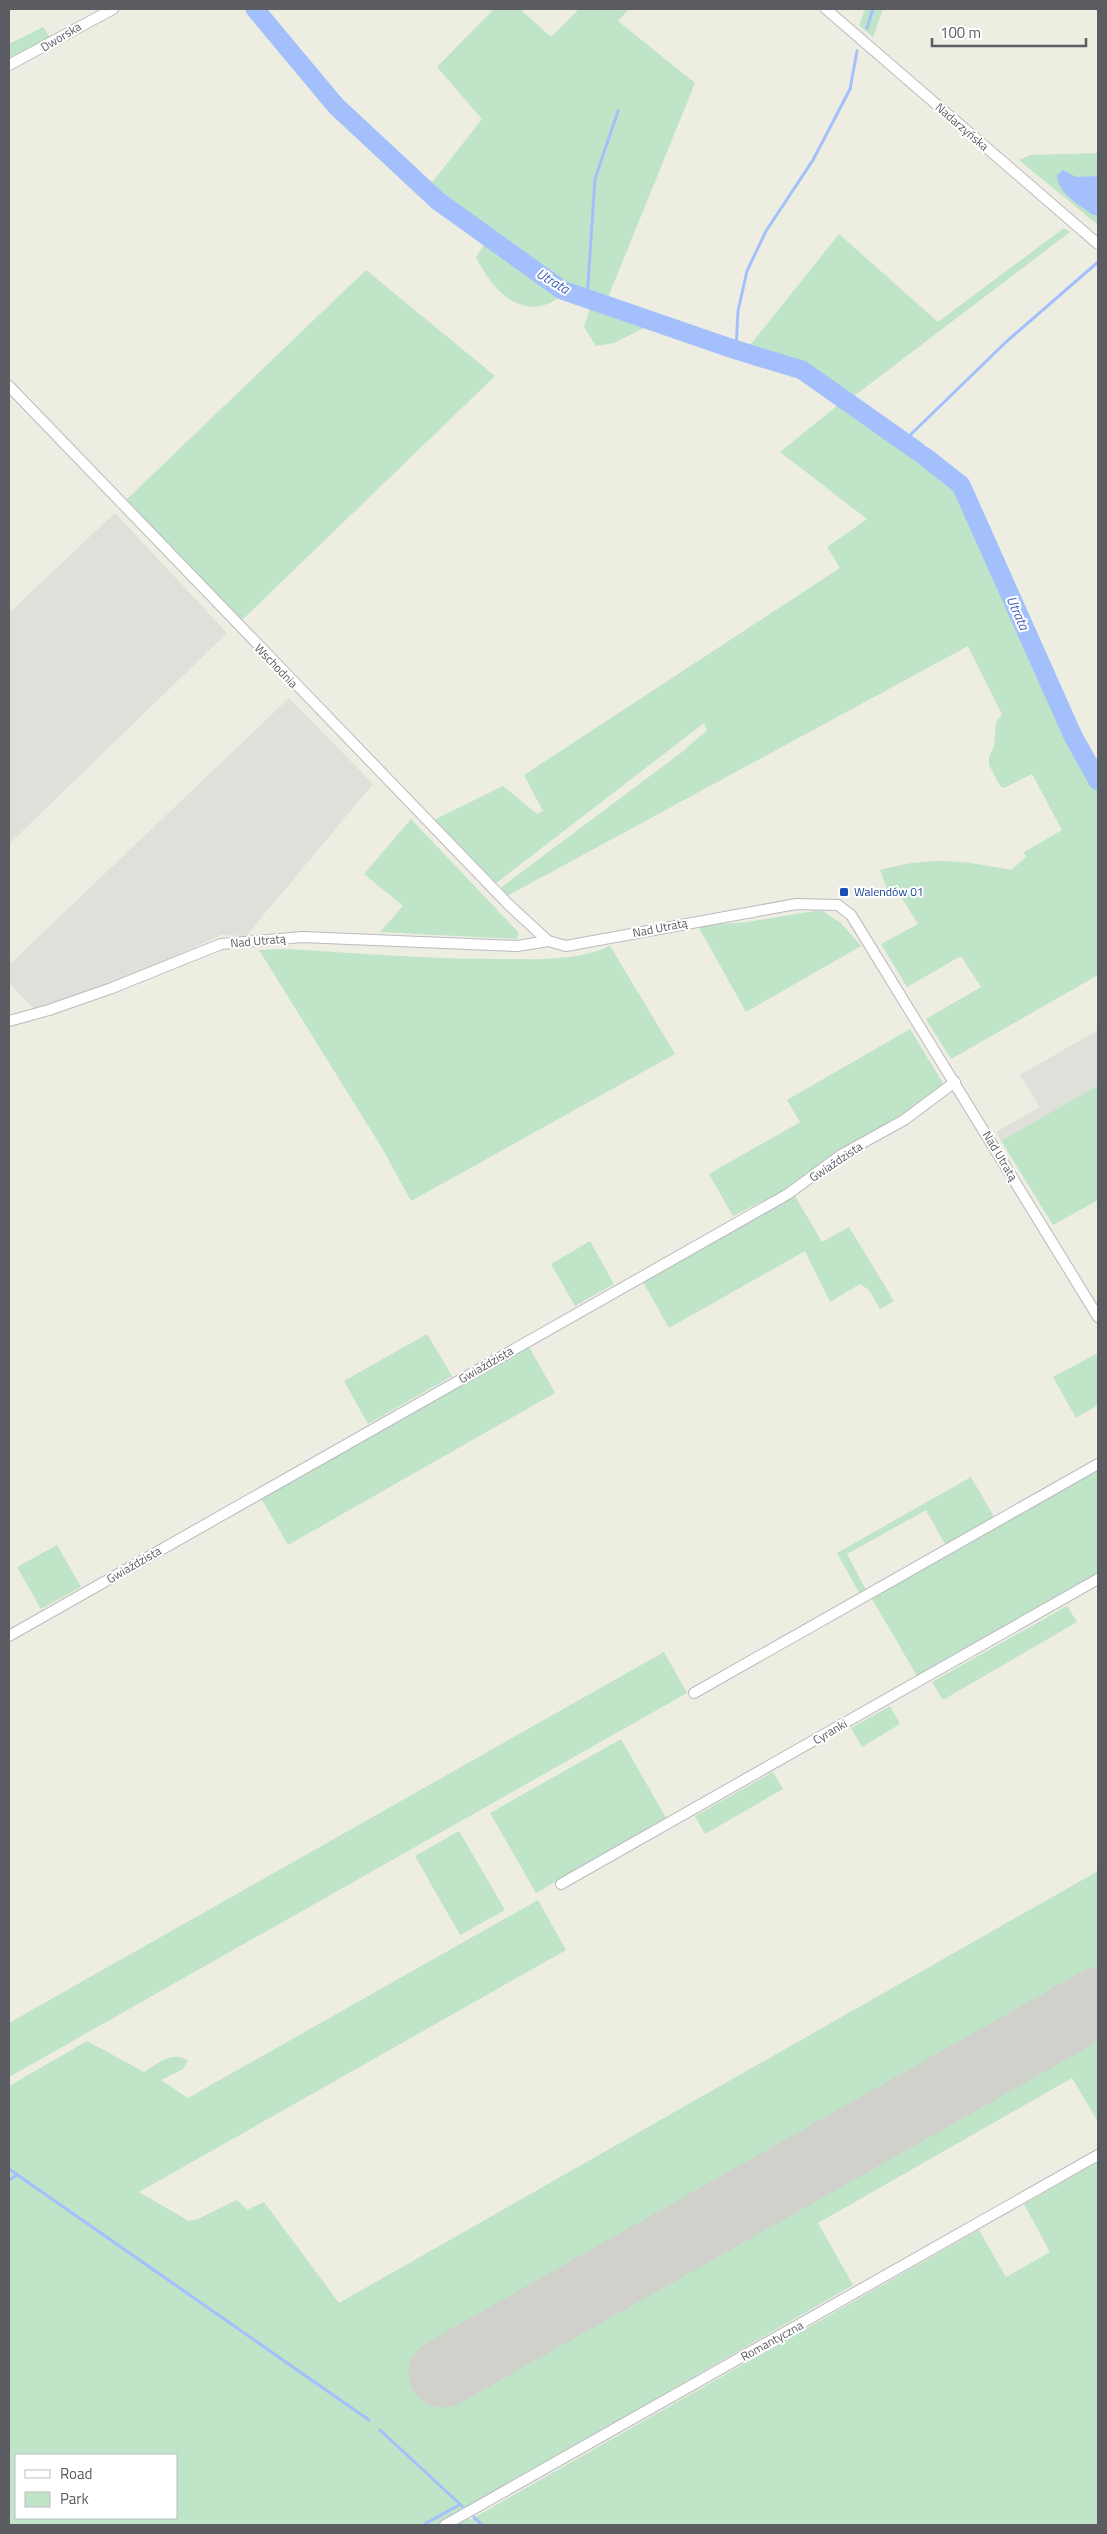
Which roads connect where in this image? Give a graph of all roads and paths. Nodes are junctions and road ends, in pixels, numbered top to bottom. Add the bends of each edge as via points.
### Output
1 (113, 9) edge
2 (826, 9) edge
3 (9, 65) edge
4 (1098, 244) edge
5 (9, 386) edge
6 (548, 941) junction
7 (9, 1021) edge
8 (956, 1082) junction
9 (1098, 1317) edge
10 (1098, 1464) edge
11 (1098, 1579) edge
12 (9, 1636) edge
13 (694, 1693) dead end
14 (561, 1884) dead end
15 (1098, 2155) edge
16 (445, 2525) edge

1 - 3 street, Dworska
2 - 4 street, Nadarzyńska
5 - 6 street, Wschodnia via 509,905
6 - 7 street, Nad Utratą via 518,946 302,937 221,944 112,988
6 - 8 street, Nad Utratą via 566,946 796,904 838,905 851,915
8 - 9 street, Nad Utratą
8 - 12 street, Gwiaździsta via 904,1120 841,1156 788,1194
10 - 13 street
11 - 14 street, Cyranki
15 - 16 street, Romantyczna

